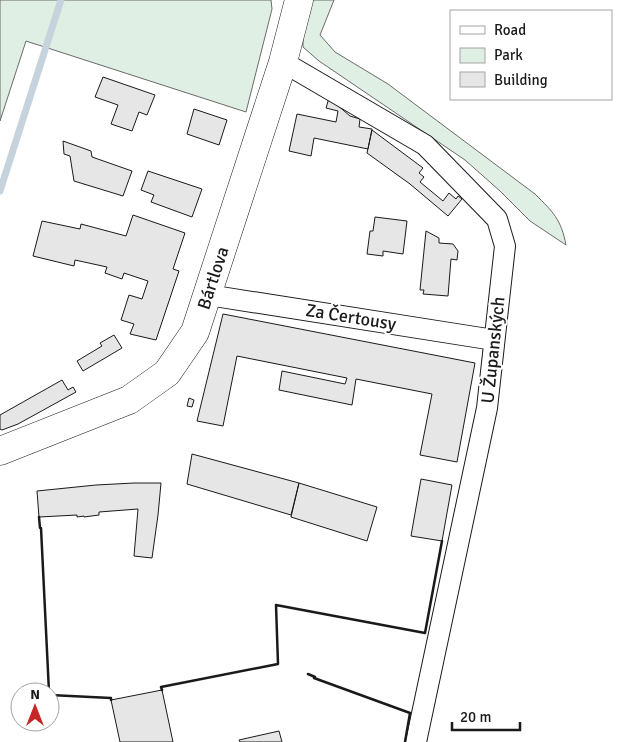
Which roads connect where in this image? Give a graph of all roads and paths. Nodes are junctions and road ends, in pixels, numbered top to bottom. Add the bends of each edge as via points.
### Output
1 (299, 0) edge
2 (283, 62) junction
3 (208, 295) junction
4 (494, 340) junction
5 (0, 451) edge
6 (416, 742) edge

1 - 2 street, Bártlova
2 - 3 street, Bártlova
2 - 4 street, U Županských via 425,145 497,219 505,246
3 - 4 street, Za Čertousy
3 - 5 street, Bártlova via 195,332 167,373 129,400
4 - 6 street, U Županských via 487,408

